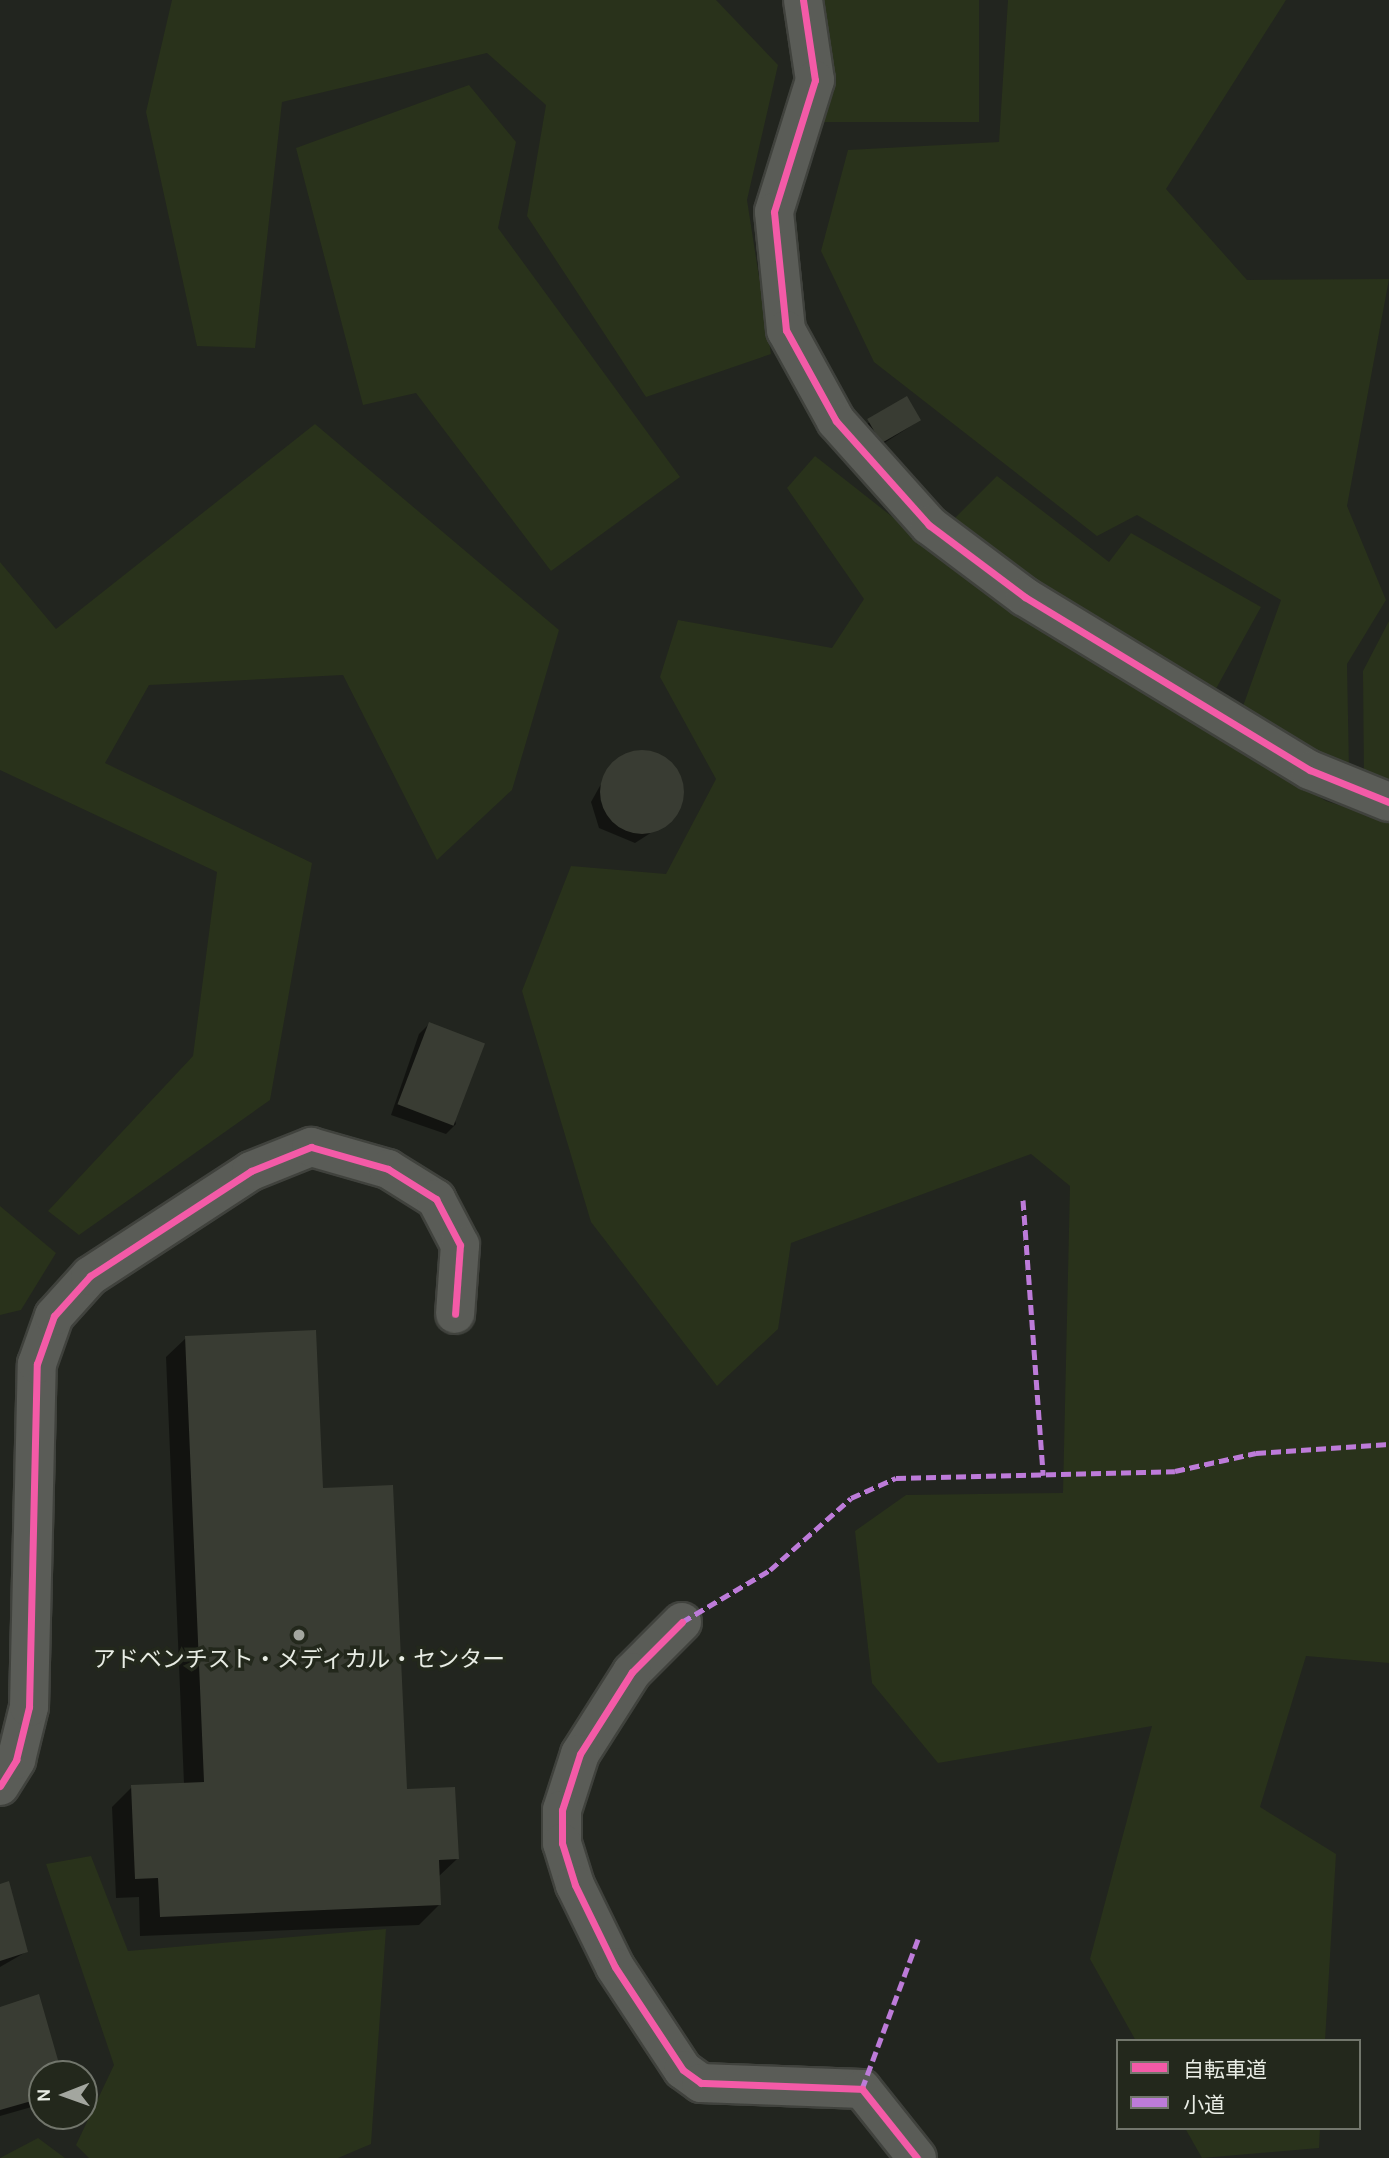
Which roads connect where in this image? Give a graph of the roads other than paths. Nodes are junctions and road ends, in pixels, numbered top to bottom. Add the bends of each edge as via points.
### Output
1 (803, 0) edge
2 (1389, 802) edge
3 (455, 1314) dead end
4 (682, 1622) dead end
5 (0, 1786) edge
6 (917, 2158) edge

1 - 2 street via 815,80 774,212 786,330 836,421 929,525 1025,597 1310,770
3 - 5 street via 460,1245 436,1199 388,1169 312,1147 251,1171 90,1276 54,1316 37,1364 31,1426 33,1658 16,1760
4 - 6 street via 632,1672 580,1754 562,1810 562,1843 575,1885 615,1967 683,2070 701,2083 862,2089

